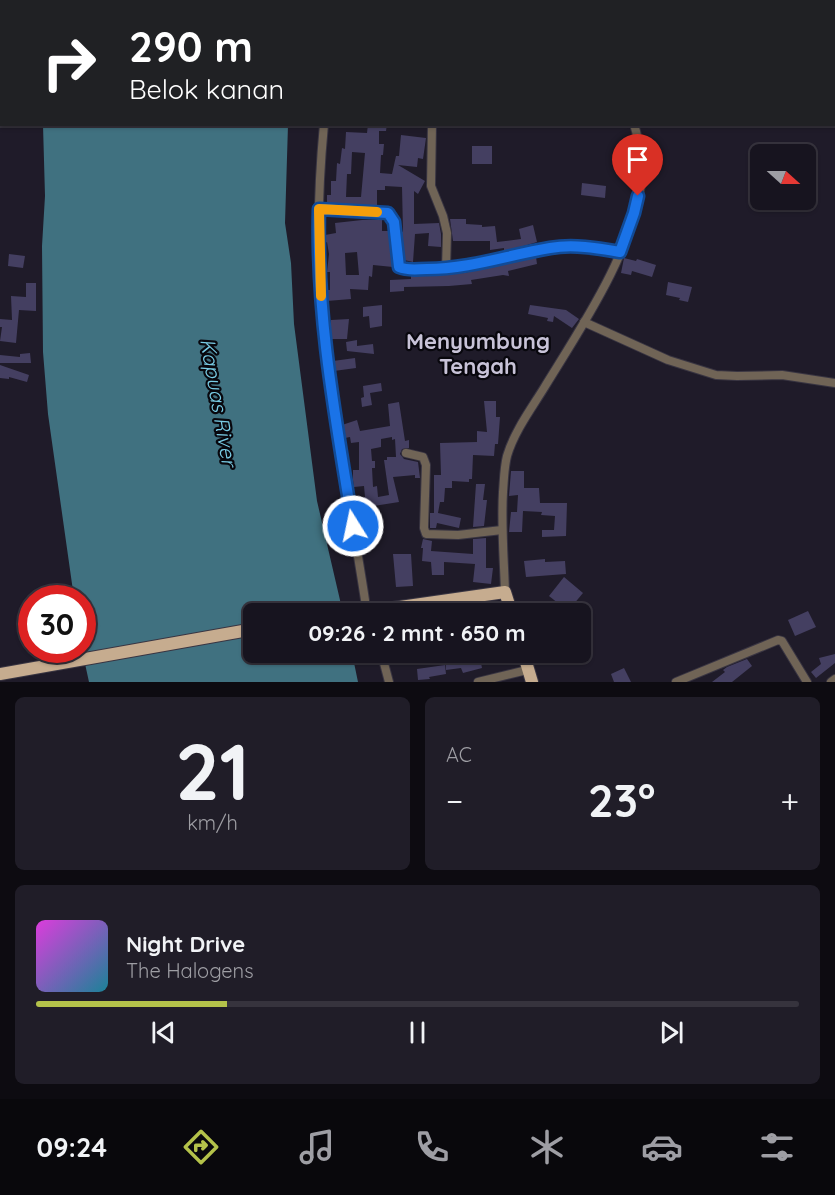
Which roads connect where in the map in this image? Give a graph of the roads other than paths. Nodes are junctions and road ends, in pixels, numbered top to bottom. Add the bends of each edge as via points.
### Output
1 (324, 126) edge
2 (432, 126) edge
3 (635, 126) edge
4 (319, 209) junction
5 (620, 252) junction
6 (446, 269) junction
7 (584, 322) junction
8 (835, 383) edge
9 (406, 453) dead end
10 (502, 530) junction
11 (505, 592) junction
12 (365, 600) dead end
13 (426, 603) edge
14 (508, 603) edge
15 (243, 631) edge
16 (384, 663) edge
17 (526, 663) edge
18 (527, 669) junction
19 (5, 673) edge
20 (835, 680) edge
21 (389, 682) edge
22 (478, 682) edge
23 (532, 682) edge
24 (676, 682) edge
25 (807, 682) edge
26 (831, 682) edge

1 - 4 street
2 - 6 street via 431,186 447,233
3 - 5 street via 641,149 642,178
4 - 6 street via 388,213 394,222 399,267
4 - 12 street via 325,349
5 - 6 street via 552,247
5 - 7 street
7 - 8 street via 668,360 716,375 782,375
7 - 10 street via 507,456
9 - 10 street via 423,457 426,465 426,534
10 - 11 street
11 - 13 main road
11 - 14 main road
15 - 19 main road
16 - 21 street
17 - 18 main road
18 - 22 street
18 - 23 main road
20 - 26 street
24 - 25 street via 774,640 782,641

